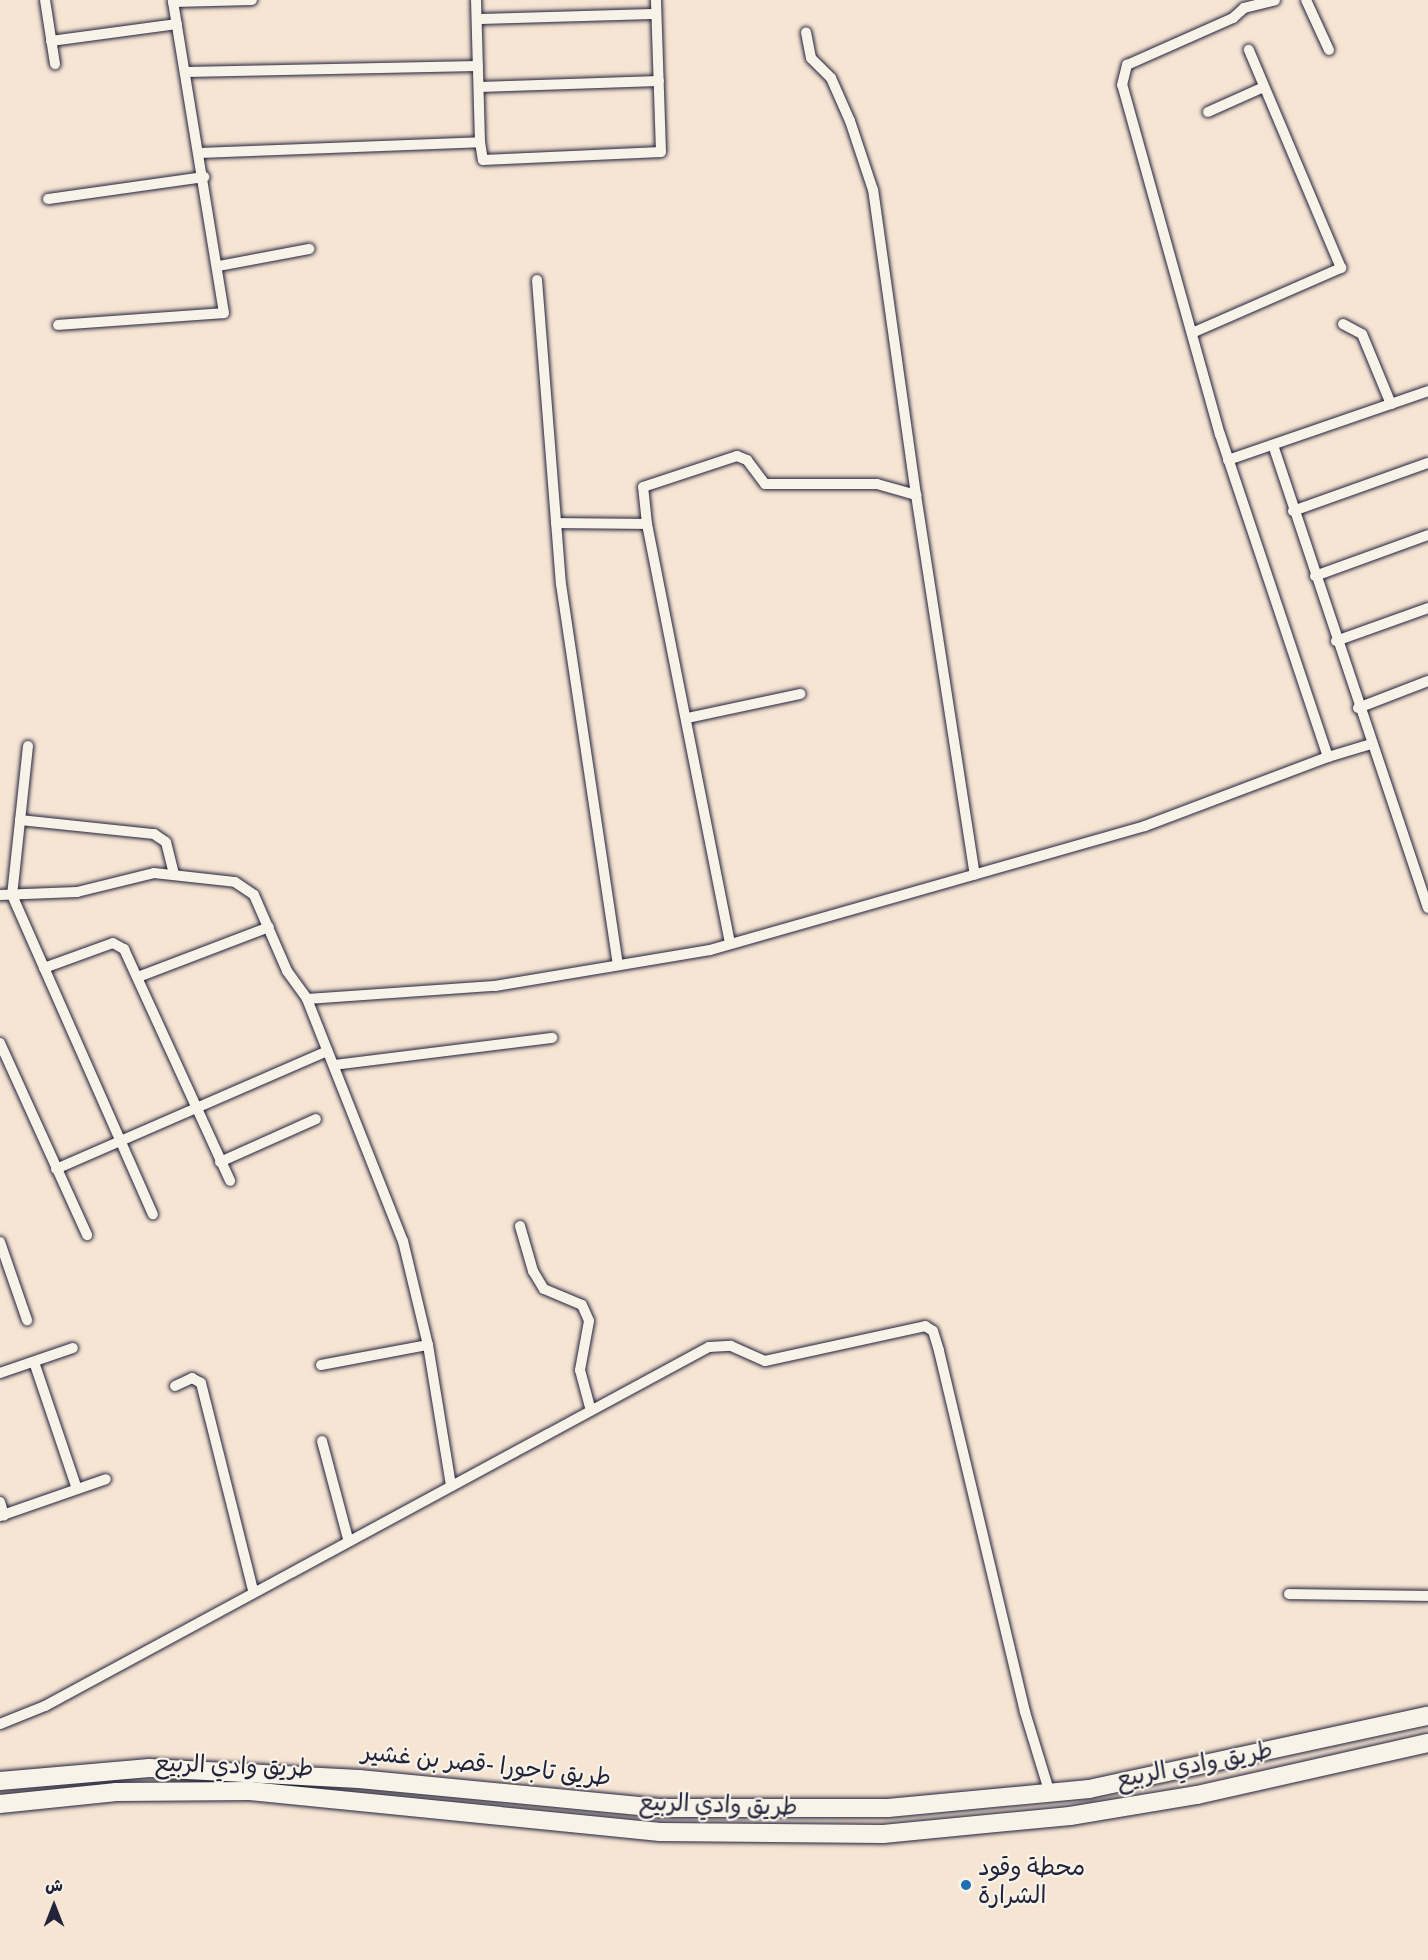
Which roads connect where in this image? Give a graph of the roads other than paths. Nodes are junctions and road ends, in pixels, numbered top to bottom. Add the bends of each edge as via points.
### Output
1 (45, 0) edge
2 (252, 0) edge
3 (476, 0) edge
4 (656, 0) edge
5 (1275, 0) edge
6 (1306, 0) edge
7 (173, 1) edge
8 (1243, 4) edge
9 (656, 14) junction
10 (477, 19) junction
11 (177, 24) junction
12 (806, 32) dead end
13 (51, 41) junction
14 (1250, 50) dead end
15 (1329, 50) dead end
16 (55, 64) dead end
17 (478, 66) junction
18 (186, 72) junction
19 (659, 81) junction
20 (479, 87) junction
21 (1264, 87) junction
22 (1208, 112) dead end
23 (480, 142) junction
24 (200, 153) junction
25 (204, 177) junction
26 (48, 199) dead end
27 (309, 249) dead end
28 (219, 266) junction
29 (537, 280) dead end
30 (1343, 324) dead end
31 (58, 325) dead end
32 (1192, 333) junction
33 (1428, 391) edge
34 (1391, 404) junction
35 (1273, 445) junction
36 (1228, 460) junction
37 (1428, 463) edge
38 (916, 495) junction
39 (1293, 511) junction
40 (556, 523) junction
41 (647, 524) junction
42 (1428, 535) edge
43 (1315, 576) junction
44 (1428, 608) edge
45 (1336, 641) junction
46 (1428, 681) edge
47 (800, 694) dead end
48 (1358, 708) junction
49 (687, 718) junction
50 (1371, 744) junction
51 (28, 746) dead end
52 (1328, 757) junction
53 (20, 820) junction
54 (975, 874) junction
55 (174, 875) junction
56 (0, 895) edge
57 (12, 895) junction
58 (1428, 908) edge
59 (269, 927) junction
60 (730, 943) junction
61 (618, 965) junction
62 (44, 968) junction
63 (138, 977) junction
64 (307, 999) junction
65 (552, 1038) dead end
66 (0, 1043) edge
67 (328, 1051) junction
68 (334, 1065) junction
69 (195, 1108) junction
70 (316, 1119) dead end
71 (121, 1140) junction
72 (220, 1162) junction
73 (56, 1169) junction
74 (230, 1181) dead end
75 (153, 1214) dead end
76 (520, 1226) dead end
77 (87, 1236) dead end
78 (0, 1242) edge
79 (5, 1271) edge
80 (27, 1320) dead end
81 (428, 1345) junction
82 (73, 1348) dead end
83 (33, 1362) junction
84 (321, 1365) dead end
85 (0, 1373) edge
86 (175, 1386) dead end
87 (591, 1411) junction
88 (322, 1442) dead end
89 (106, 1479) dead end
90 (451, 1486) junction
91 (77, 1489) junction
92 (0, 1502) edge
93 (2, 1516) edge
94 (348, 1539) junction
95 (253, 1590) junction
96 (1288, 1594) dead end
97 (1428, 1596) edge
98 (1428, 1716) edge
99 (0, 1724) edge
100 (1428, 1743) edge
101 (0, 1781) edge
102 (1050, 1794) junction
103 (0, 1804) edge

1 - 13 street
2 - 7 street
3 - 10 street
4 - 9 street
5 - 8 street
6 - 15 street
7 - 11 street
8 - 32 street via 1233,18 1127,65 1122,74
9 - 10 street
9 - 19 street
10 - 17 street
11 - 13 street
11 - 18 street
12 - 38 street via 811,57 831,78 850,121 873,190
13 - 16 street
14 - 21 street
17 - 18 street
17 - 20 street
18 - 24 street
19 - 20 street
19 - 23 street via 661,152 483,160
20 - 23 street
21 - 22 street
21 - 32 street via 1341,268
23 - 24 street
24 - 25 street
25 - 26 street
25 - 28 street
27 - 28 street
28 - 31 street via 226,306 217,317
29 - 40 street
30 - 34 street via 1362,334
32 - 36 street
33 - 34 street
34 - 35 street
35 - 36 street
35 - 39 street
36 - 52 street
37 - 39 street
38 - 41 street via 877,484 765,484 747,460 736,456 643,487
38 - 54 street
39 - 43 street
40 - 41 street
40 - 61 street
41 - 49 street
42 - 43 street
43 - 45 street
44 - 45 street
45 - 48 street
46 - 48 street
47 - 49 street
48 - 50 street
49 - 60 street
50 - 52 street
50 - 58 street
51 - 53 street
52 - 54 street via 1146,826
53 - 55 street via 154,834 166,842
53 - 57 street
54 - 60 street
55 - 57 street via 140,873 77,892
55 - 59 street via 246,885
56 - 57 street
57 - 62 street
59 - 63 street
59 - 64 street via 293,983
60 - 61 street via 688,956
61 - 64 street via 418,995
62 - 63 street via 113,943 124,949
62 - 71 street
63 - 69 street
64 - 67 street
65 - 68 street
66 - 73 street
67 - 68 street
67 - 69 street
68 - 81 street via 403,1242
69 - 71 street
69 - 72 street
70 - 72 street
71 - 73 street
71 - 75 street
72 - 74 street
73 - 77 street
76 - 87 street via 533,1271 544,1289 582,1305 589,1321 580,1370
78 - 79 street
79 - 80 street
81 - 84 street
81 - 90 street
82 - 83 street
83 - 85 street
83 - 91 street
86 - 95 street via 192,1378 201,1383
87 - 90 street
87 - 102 street via 720,1344 765,1361 916,1325 933,1331 1025,1712
88 - 94 street
89 - 91 street
90 - 94 street
91 - 93 street
92 - 93 street
94 - 95 street
95 - 99 street via 45,1706
96 - 97 street
98 - 102 highway, طريق تاجورا -قصر بن غشير via 1250,1758
100 - 103 highway, طريق وادي الربيع via 1197,1795 1070,1816 849,1835 660,1832 250,1791 152,1790
101 - 102 highway, طريق تاجورا -قصر بن غشير via 149,1768 218,1770 545,1800 756,1811 888,1808

